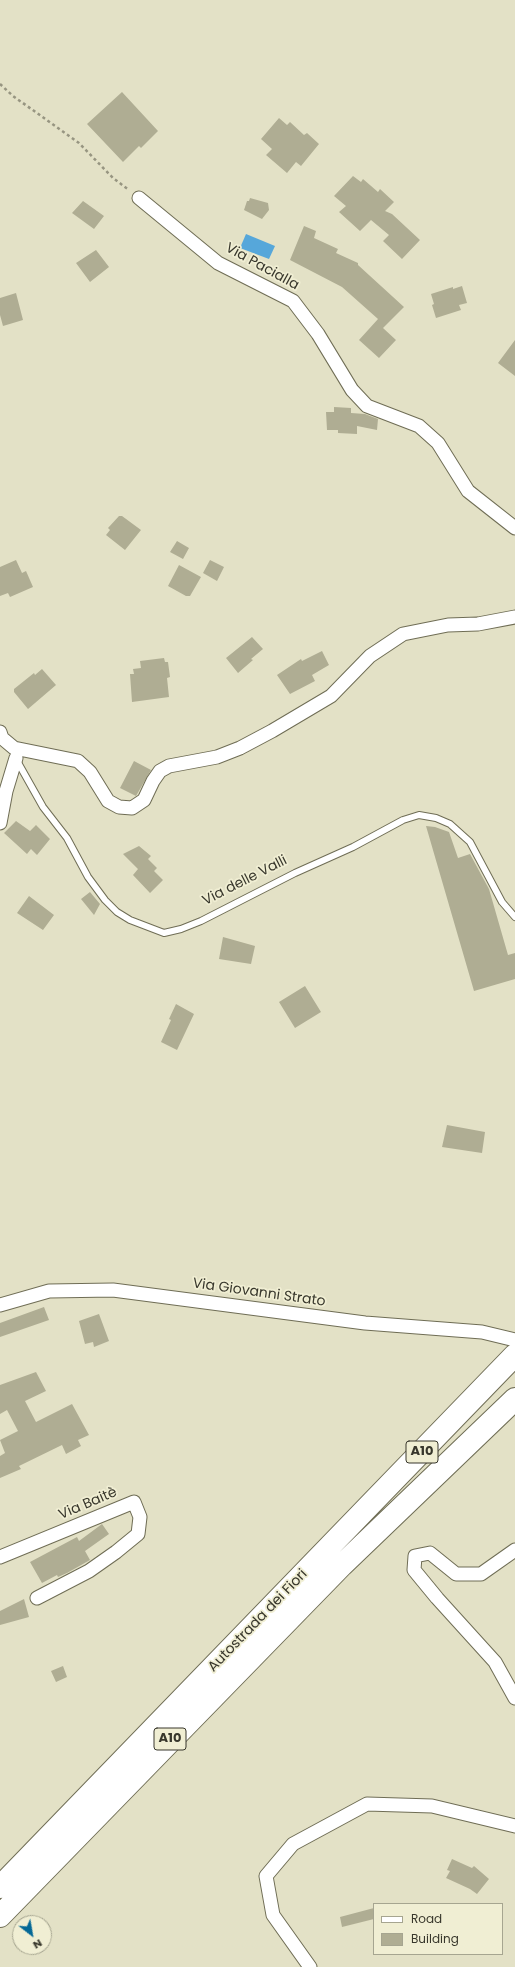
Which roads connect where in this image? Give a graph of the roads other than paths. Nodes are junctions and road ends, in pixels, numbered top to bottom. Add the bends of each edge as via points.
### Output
1 (139, 198) road end
2 (515, 528) edge
3 (515, 617) edge
4 (0, 732) edge
5 (15, 753) junction
6 (0, 823) edge
7 (515, 917) edge
8 (0, 1305) edge
9 (515, 1340) edge
10 (515, 1355) edge
11 (515, 1399) edge
12 (515, 1550) edge
13 (0, 1556) edge
14 (336, 1556) junction
15 (37, 1598) dead end
16 (515, 1698) edge
17 (515, 1826) edge
18 (0, 1887) edge
19 (0, 1916) edge
20 (310, 1967) edge

1 - 2 street, Via Pacialla via 218,262 293,301 318,334 352,390 367,406 419,426 438,443 468,491
3 - 5 street via 478,624 448,625 403,634 370,656 331,696 272,731 217,757 160,770 144,800 132,808 119,807 108,801 90,772 78,761
4 - 5 street, Via delle Valli
5 - 6 street
5 - 7 lane, Via delle Valli via 44,807 67,838 88,877 105,900 130,920 164,932 181,929 208,918 403,820 419,815 450,824 470,842 502,902
8 - 9 street, Via Giovanni Strato via 49,1291 113,1290 365,1323 482,1332
10 - 14 highway, Autostrada dei Fiori / A10
11 - 14 highway, Autostrada dei Fiori / A10
12 - 16 street via 481,1574 456,1574 430,1553 415,1556 414,1570 495,1662
13 - 15 street, Via Baitè via 134,1502 140,1517 138,1534 89,1571
14 - 18 highway, Autostrada dei Fiori / A10
14 - 19 highway, Autostrada dei Fiori / A10
17 - 20 street via 432,1806 367,1804 293,1844 266,1876 273,1915

